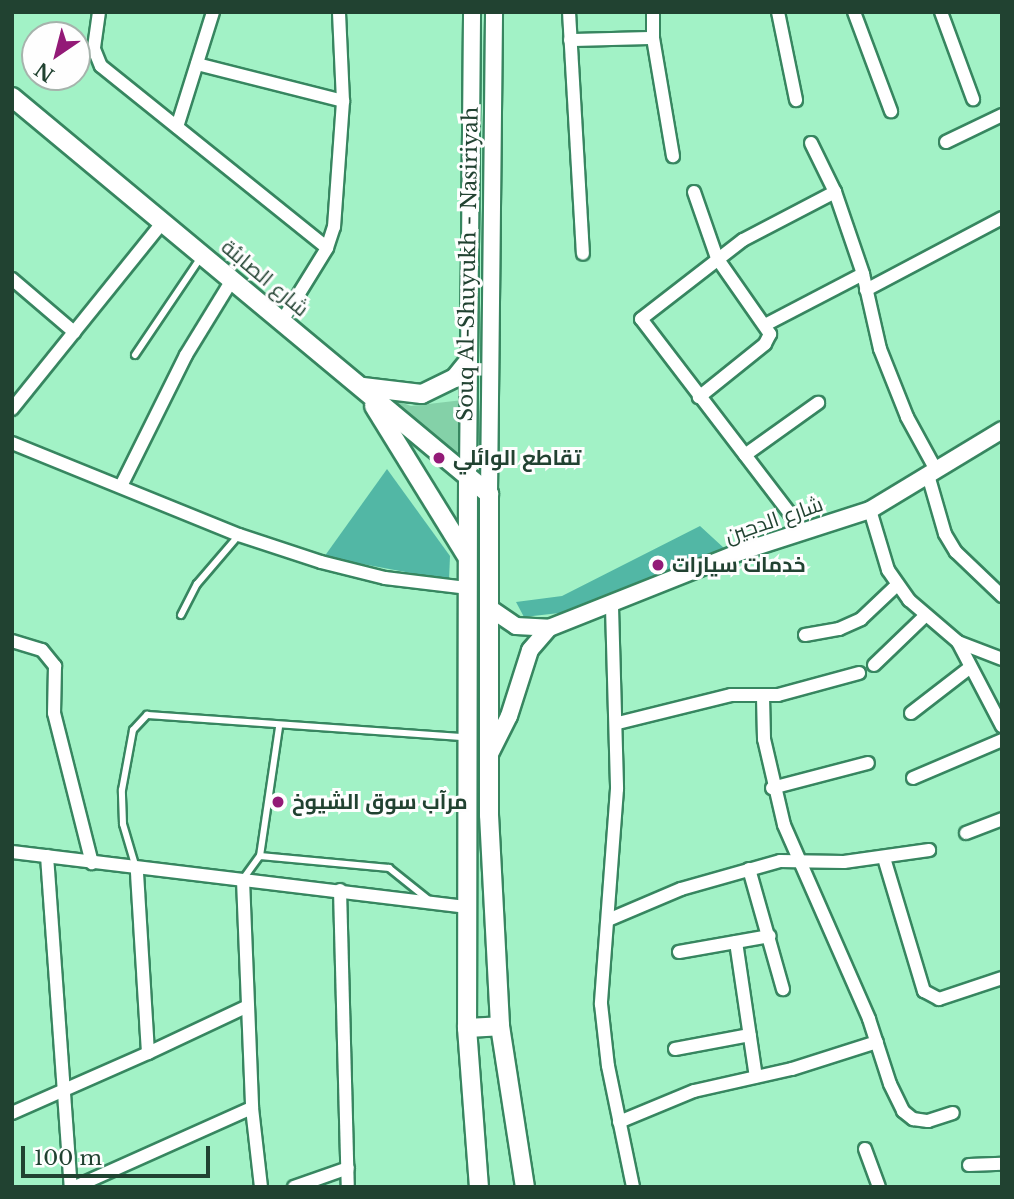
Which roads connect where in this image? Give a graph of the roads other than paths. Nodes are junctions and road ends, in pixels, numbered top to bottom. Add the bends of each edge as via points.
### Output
1 (99, 12) edge
2 (213, 12) edge
3 (339, 12) edge
4 (472, 12) edge
5 (494, 12) edge
6 (569, 12) edge
7 (653, 12) edge
8 (778, 12) edge
9 (853, 12) edge
10 (941, 12) edge
11 (653, 38) junction
12 (570, 40) junction
13 (197, 64) junction
14 (13, 97) edge
15 (973, 99) dead end
16 (796, 100) dead end
17 (343, 101) junction
18 (891, 111) dead end
19 (1002, 115) edge
20 (177, 127) junction
21 (946, 142) dead end
22 (811, 144) dead end
23 (673, 156) dead end
24 (694, 192) dead end
25 (835, 192) junction
26 (1002, 218) edge
27 (163, 222) junction
28 (327, 248) junction
29 (583, 254) dead end
30 (202, 255) junction
31 (717, 258) junction
32 (863, 274) junction
33 (12, 279) edge
34 (232, 280) junction
35 (866, 290) junction
36 (282, 321) junction
37 (765, 325) junction
38 (74, 331) junction
39 (135, 355) dead end
40 (467, 363) junction
41 (360, 386) junction
42 (699, 397) junction
43 (818, 403) dead end
44 (12, 409) edge
45 (1002, 430) edge
46 (12, 443) edge
47 (745, 455) junction
48 (932, 472) junction
49 (468, 476) junction
50 (121, 484) junction
51 (489, 494) junction
52 (870, 510) junction
53 (804, 532) junction
54 (239, 535) junction
55 (468, 558) junction
56 (897, 586) junction
57 (468, 588) junction
58 (1002, 596) edge
59 (488, 607) junction
60 (612, 607) junction
61 (181, 615) dead end
62 (925, 617) junction
63 (549, 628) junction
64 (805, 635) dead end
65 (12, 641) edge
66 (958, 642) junction
67 (1002, 659) edge
68 (874, 665) dead end
69 (968, 669) junction
70 (859, 673) dead end
71 (763, 697) junction
72 (911, 713) dead end
73 (618, 723) junction
74 (1002, 726) edge
75 (279, 727) junction
76 (465, 737) junction
77 (1002, 740) edge
78 (490, 754) junction
79 (868, 763) dead end
80 (913, 778) dead end
81 (772, 788) junction
82 (1002, 819) edge
83 (966, 833) dead end
84 (929, 850) dead end
85 (12, 852) edge
86 (47, 856) junction
87 (260, 856) junction
88 (884, 858) junction
89 (798, 860) junction
90 (92, 863) junction
91 (749, 869) junction
92 (137, 871) junction
93 (243, 880) junction
94 (340, 890) junction
95 (431, 902) junction
96 (468, 907) junction
97 (608, 920) junction
98 (770, 936) junction
99 (736, 942) junction
100 (679, 952) dead end
101 (1002, 978) edge
102 (783, 989) dead end
103 (248, 1006) junction
104 (500, 1026) junction
105 (467, 1028) junction
106 (750, 1035) junction
107 (877, 1042) junction
108 (675, 1049) dead end
109 (148, 1053) junction
110 (756, 1077) junction
111 (61, 1091) junction
112 (252, 1108) junction
113 (12, 1113) edge
114 (953, 1113) dead end
115 (619, 1122) junction
116 (865, 1149) dead end
117 (1002, 1164) edge
118 (970, 1165) dead end
119 (348, 1168) junction
120 (73, 1187) edge
121 (261, 1187) edge
122 (294, 1187) edge
123 (348, 1187) edge
124 (479, 1187) edge
125 (525, 1187) edge
126 (633, 1187) edge
127 (879, 1187) edge

1 - 20 street via 94,49 101,66
2 - 13 street
3 - 17 street
4 - 40 main road, Souq Al-Shuyukh - Nasiriyah
5 - 51 main road, Souq Al-Shuyukh - Nasiriyah
6 - 12 street
7 - 11 street
8 - 16 street
9 - 18 street
10 - 15 street
11 - 12 street
11 - 23 street
12 - 29 street
13 - 17 street
13 - 20 street
14 - 27 main road, شارع الصابئة
17 - 28 street via 334,227
19 - 21 street
20 - 28 street
22 - 25 street
24 - 31 street
25 - 31 street
25 - 32 street
26 - 35 street
27 - 30 main road, شارع الصابئة
27 - 38 street
28 - 36 street
30 - 34 main road, شارع الصابئة
30 - 39 lane
31 - 37 street
31 - 42 street via 641,319
32 - 35 street
32 - 37 street
33 - 38 street
34 - 36 main road, شارع الصابئة
34 - 50 street via 186,355
35 - 48 street via 880,349
36 - 41 main road, شارع الصابئة
37 - 42 street via 770,334 765,344
38 - 44 street
40 - 41 main road via 455,378 422,394
40 - 49 main road, Souq Al-Shuyukh - Nasiriyah
41 - 49 main road, شارع الصابئة
41 - 55 main road via 417,470
42 - 47 street
43 - 47 street
45 - 48 main road, شارع الدجين
46 - 50 street
47 - 53 street
48 - 52 main road, شارع الدجين
48 - 58 street via 945,534 956,552
49 - 51 main road, شارع الصابئة
49 - 55 main road, Souq Al-Shuyukh - Nasiriyah
50 - 54 street
51 - 59 main road, Souq Al-Shuyukh - Nasiriyah
52 - 53 main road, شارع الدجين
52 - 56 street
53 - 60 main road, شارع الدجين via 740,552
54 - 57 street via 385,578
54 - 61 lane via 197,584
55 - 57 main road, Souq Al-Shuyukh - Nasiriyah
56 - 62 street
56 - 64 street via 861,619 839,629
57 - 76 main road, Souq Al-Shuyukh - Nasiriyah
59 - 63 main road, شارع الدجين via 516,626
59 - 78 main road, Souq Al-Shuyukh - Nasiriyah
60 - 63 main road, شارع الدجين
60 - 73 street
62 - 66 street
62 - 68 street
63 - 78 main road via 530,650 509,716
65 - 90 street via 42,649 55,666 54,713
66 - 67 street
66 - 69 street
69 - 72 street
69 - 74 street
70 - 71 street
71 - 73 street via 731,695
71 - 81 street
73 - 97 street
75 - 76 lane
75 - 87 lane
75 - 92 lane via 147,715 136,722 122,790 123,824
76 - 96 main road, Souq Al-Shuyukh - Nasiriyah
77 - 80 street
78 - 104 main road, Souq Al-Shuyukh - Nasiriyah
79 - 81 street
81 - 89 street
82 - 83 street
84 - 88 street
85 - 86 street
86 - 90 street
86 - 111 street
87 - 93 lane
87 - 95 lane via 389,869
88 - 89 street
88 - 101 street via 924,991 939,999
89 - 91 street
89 - 107 street
90 - 92 street
91 - 97 street via 681,889
91 - 98 street
92 - 93 street
92 - 109 street
93 - 94 street
93 - 103 street
94 - 95 street
94 - 119 street
95 - 96 street
96 - 105 main road, Souq Al-Shuyukh - Nasiriyah
97 - 115 street via 601,1004
98 - 99 street
98 - 102 street
99 - 100 street
99 - 106 street
103 - 109 street
103 - 112 street
104 - 105 main road
104 - 125 main road, Souq Al-Shuyukh - Nasiriyah
105 - 124 main road, Souq Al-Shuyukh - Nasiriyah
106 - 108 street
106 - 110 street
107 - 110 street
107 - 114 street via 903,1111 913,1119 928,1121
109 - 111 street
110 - 115 street via 694,1091
111 - 113 street
111 - 120 street
112 - 120 street
112 - 121 street
115 - 126 street
116 - 127 street
117 - 118 street
119 - 122 street
119 - 123 street

